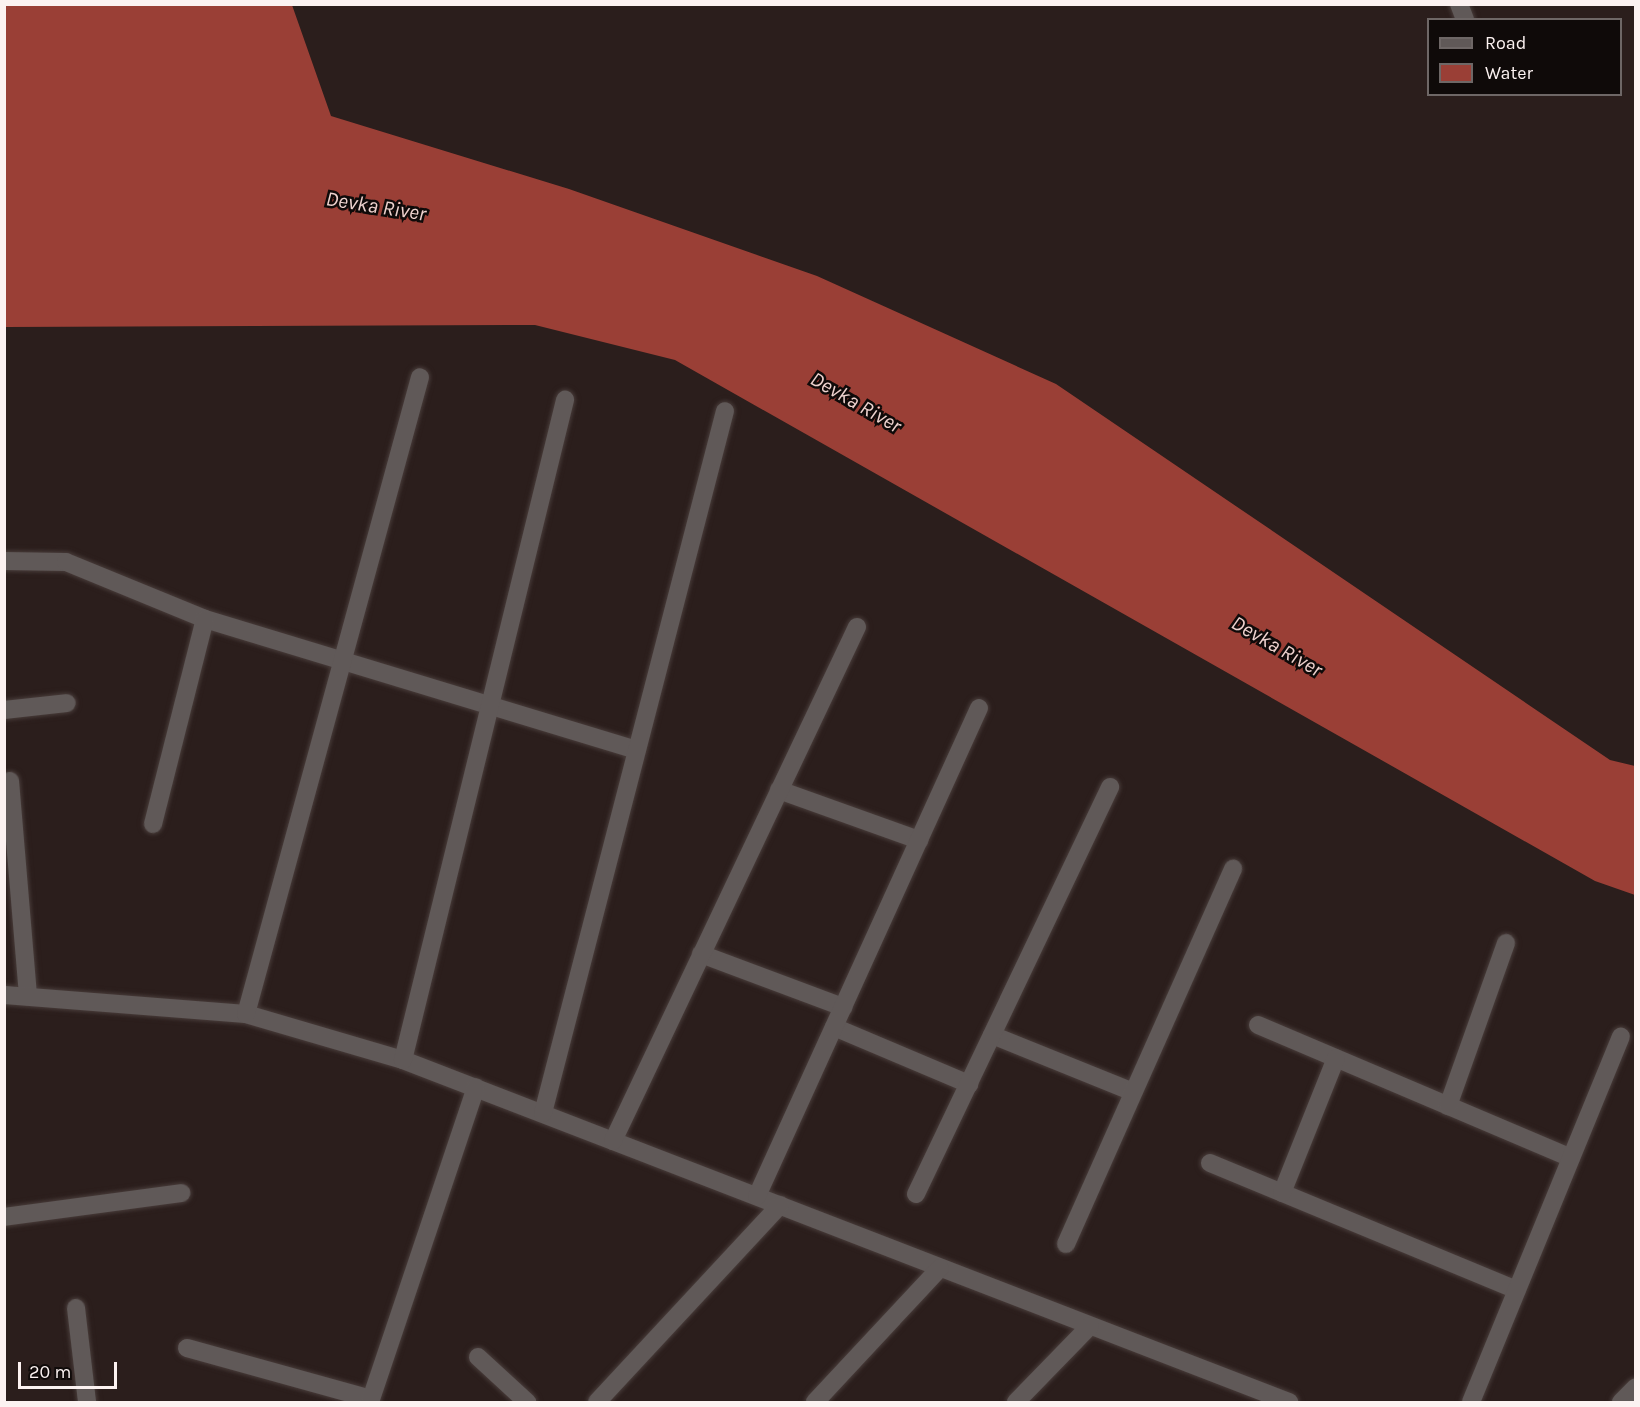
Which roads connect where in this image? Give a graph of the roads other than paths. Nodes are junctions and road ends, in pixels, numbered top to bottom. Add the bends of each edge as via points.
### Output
1 (420, 377) dead end
2 (565, 400) dead end
3 (725, 411) dead end
4 (4, 561) edge
5 (205, 619) junction
6 (857, 627) dead end
7 (343, 661) junction
8 (67, 703) dead end
9 (490, 705) junction
10 (979, 708) dead end
11 (4, 710) edge
12 (637, 750) junction
13 (10, 781) dead end
14 (1110, 787) dead end
15 (779, 790) junction
16 (153, 824) dead end
17 (919, 840) junction
18 (1233, 869) dead end
19 (1506, 943) dead end
20 (701, 954) junction
21 (4, 995) edge
22 (28, 996) junction
23 (843, 1007) junction
24 (246, 1014) junction
25 (1258, 1025) dead end
26 (834, 1027) junction
27 (992, 1035) junction
28 (1621, 1037) dead end
29 (1336, 1058) junction
30 (404, 1060) junction
31 (969, 1084) junction
32 (476, 1087) junction
33 (1133, 1092) junction
34 (1448, 1106) junction
35 (543, 1113) junction
36 (613, 1141) junction
37 (1571, 1158) junction
38 (1210, 1163) dead end
39 (181, 1193) dead end
40 (1282, 1193) junction
41 (916, 1194) dead end
42 (757, 1196) junction
43 (780, 1205) junction
44 (4, 1217) edge
45 (1066, 1244) dead end
46 (940, 1268) junction
47 (1517, 1290) junction
48 (76, 1308) dead end
49 (1090, 1326) junction
50 (188, 1348) dead end
51 (478, 1357) dead end
52 (1635, 1387) edge
53 (1254, 1389) junction
54 (370, 1401) edge
55 (87, 1402) edge
56 (527, 1402) edge
57 (597, 1402) edge
58 (815, 1402) edge
59 (1016, 1402) edge
60 (1242, 1402) edge
61 (1288, 1402) edge
62 (1471, 1402) edge
63 (1621, 1402) edge

1 - 7 street
2 - 9 street
3 - 12 street
4 - 5 street via 66,562
5 - 7 street
5 - 16 street
6 - 15 street
7 - 9 street
7 - 24 street
8 - 11 street
9 - 12 street
9 - 30 street
10 - 17 street
12 - 35 street
13 - 22 street
14 - 27 street
15 - 17 street
15 - 20 street
17 - 23 street
18 - 33 street
19 - 34 street
20 - 23 street
20 - 36 street
21 - 22 street
22 - 24 street
23 - 26 street
24 - 30 street
25 - 29 street
26 - 31 street
26 - 42 street
27 - 31 street
27 - 33 street
28 - 37 street
29 - 34 street
29 - 40 street
30 - 32 street
31 - 41 street
32 - 35 street
32 - 54 street
33 - 45 street
34 - 37 street
35 - 36 street
36 - 42 street
37 - 47 street
38 - 40 street
39 - 44 street
40 - 47 street
42 - 43 street
43 - 46 street
43 - 57 street
46 - 49 street
46 - 58 street
47 - 62 street
48 - 55 street
49 - 53 street
49 - 59 street
50 - 54 street
51 - 56 street
52 - 63 street
53 - 60 street
53 - 61 street

